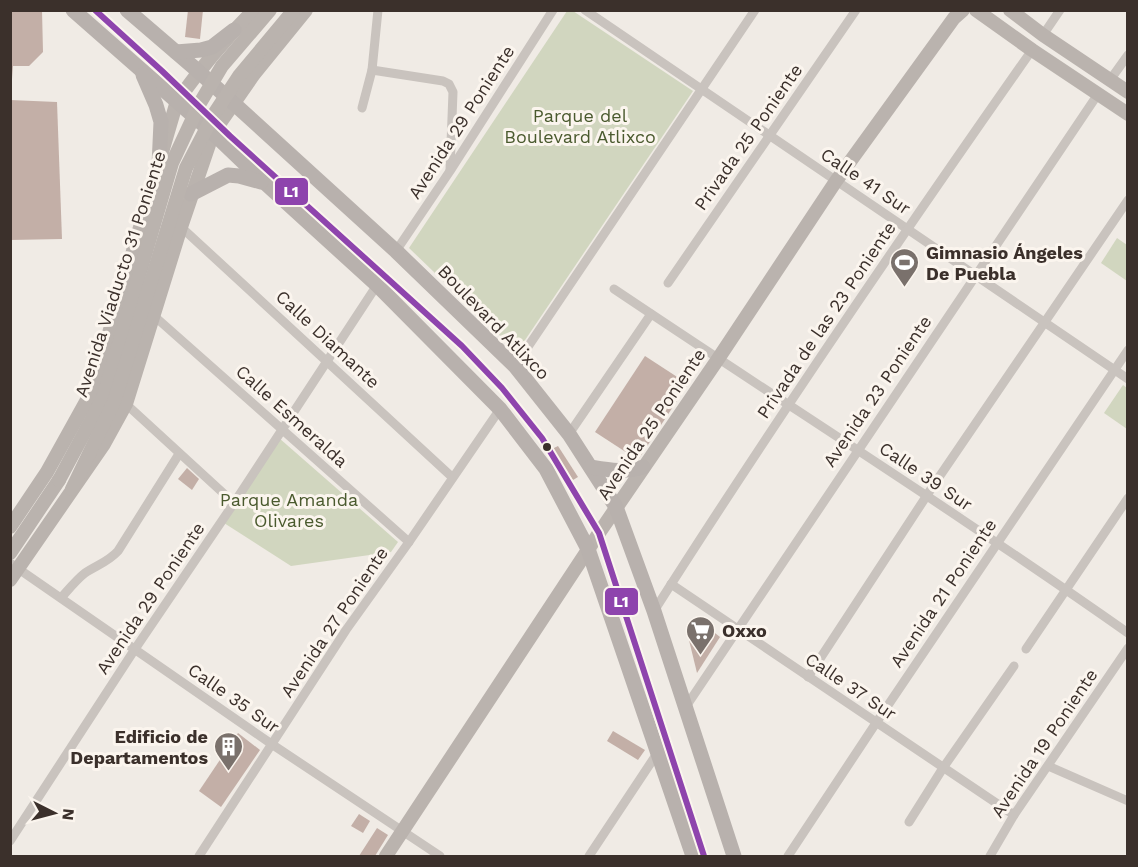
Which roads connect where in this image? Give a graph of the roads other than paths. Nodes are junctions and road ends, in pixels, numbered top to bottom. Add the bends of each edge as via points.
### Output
1 (73, 10) edge
2 (127, 10) edge
3 (254, 10) edge
4 (270, 10) edge
5 (294, 10) edge
6 (306, 10) edge
7 (378, 10) edge
8 (553, 10) edge
9 (585, 10) edge
10 (755, 10) edge
11 (856, 10) edge
12 (976, 10) edge
13 (1010, 10) edge
14 (1060, 10) edge
15 (958, 13) edge
16 (234, 30) junction
17 (1043, 35) junction
18 (1032, 51) junction
19 (176, 52) junction
20 (1128, 55) edge
21 (141, 70) junction
22 (372, 70) junction
23 (198, 71) junction
24 (1110, 80) junction
25 (702, 90) junction
26 (1128, 92) edge
27 (1098, 94) junction
28 (177, 101) junction
29 (234, 104) junction
30 (362, 108) dead end
31 (1128, 114) edge
32 (213, 133) junction
33 (770, 136) junction
34 (159, 165) junction
35 (450, 171) junction
36 (836, 181) junction
37 (265, 183) junction
38 (191, 194) junction
39 (1128, 200) edge
40 (147, 204) junction
41 (180, 227) junction
42 (907, 229) junction
43 (396, 250) junction
44 (975, 275) junction
45 (668, 283) dead end
46 (377, 285) junction
47 (614, 289) dead end
48 (651, 314) junction
49 (153, 315) junction
50 (1045, 322) junction
51 (1128, 350) edge
52 (718, 359) junction
53 (327, 361) junction
54 (515, 366) junction
55 (1114, 370) junction
56 (1128, 379) edge
57 (126, 404) junction
58 (788, 406) junction
59 (500, 408) junction
60 (282, 429) junction
61 (569, 434) junction
62 (858, 450) junction
63 (179, 454) junction
64 (591, 467) junction
65 (643, 467) junction
66 (452, 477) junction
67 (72, 489) junction
68 (927, 496) junction
69 (1128, 498) edge
70 (234, 503) junction
71 (616, 507) junction
72 (10, 527) edge
73 (409, 542) junction
74 (997, 543) junction
75 (588, 549) junction
76 (10, 553) edge
77 (13, 571) edge
78 (671, 584) junction
79 (1066, 590) junction
80 (61, 598) junction
81 (654, 611) junction
82 (738, 628) junction
83 (1128, 633) edge
84 (1128, 648) edge
85 (135, 649) junction
86 (1026, 649) dead end
87 (1014, 666) dead end
88 (808, 677) junction
89 (685, 708) junction
90 (876, 723) junction
91 (273, 745) junction
92 (658, 752) junction
93 (1048, 766) junction
94 (943, 768) junction
95 (1128, 801) edge
96 (1014, 815) junction
97 (909, 822) dead end
98 (403, 831) junction
99 (10, 841) edge
100 (199, 856) edge
101 (386, 856) edge
102 (440, 856) edge
103 (589, 856) edge
104 (693, 856) edge
105 (734, 856) edge
106 (789, 856) edge
107 (990, 856) edge

1 - 21 main road
2 - 19 main road, Boulevard Atlixco
3 - 16 main road
4 - 76 main road, Avenida Viaducto 31 Poniente, bridge via 222,66 200,103 172,163 103,398 59,480
5 - 67 main road, Avenida Viaducto 31 Poniente, bridge via 239,76 186,168 114,402
6 - 29 main road
7 - 22 street
8 - 35 street, Avenida 29 Poniente
9 - 25 street, Calle 41 Sur
10 - 25 street
11 - 33 street, Privada 25 Poniente
12 - 18 main road
13 - 17 main road
14 - 17 street
15 - 36 main road, Avenida 25 Poniente
16 - 19 main road via 212,46
16 - 23 main road
17 - 24 main road
18 - 27 main road
18 - 42 street, Privada de las 23 Poniente
19 - 23 main road, Boulevard Atlixco
20 - 24 street
21 - 28 main road
21 - 34 main road via 161,122
22 - 30 street
22 - 35 street via 449,84 453,92
23 - 28 main road
23 - 29 main road, Boulevard Atlixco
24 - 26 main road
25 - 33 street, Calle 41 Sur
25 - 54 street
27 - 31 main road
27 - 44 street, Avenida 23 Poniente
28 - 32 main road
28 - 34 main road
29 - 32 main road
29 - 43 main road, Boulevard Atlixco
32 - 37 main road
32 - 38 main road
33 - 36 street, Calle 41 Sur
33 - 45 street, Privada 25 Poniente
34 - 40 main road
35 - 43 street, Avenida 29 Poniente
36 - 42 street, Calle 41 Sur
36 - 52 main road, Avenida 25 Poniente
37 - 38 main road via 228,175
37 - 46 main road
38 - 41 main road
39 - 50 street
40 - 41 main road
40 - 72 main road via 92,391 47,472
41 - 49 main road
41 - 53 street, Calle Diamante
42 - 44 street, Calle 41 Sur
42 - 58 street, Privada de las 23 Poniente
43 - 54 main road, Boulevard Atlixco
44 - 50 street, Calle 41 Sur
44 - 62 street, Avenida 23 Poniente
46 - 53 street, Avenida 29 Poniente
46 - 59 main road
47 - 48 street, Calle 39 Sur
48 - 52 street, Calle 39 Sur
48 - 61 street
49 - 57 main road
49 - 60 street, Calle Esmeralda
50 - 55 street, Calle 41 Sur
50 - 68 street
51 - 55 street, Avenida 21 Poniente
52 - 58 street, Calle 39 Sur
52 - 65 main road, Avenida 25 Poniente
53 - 60 street, Avenida 29 Poniente
53 - 66 street, Calle Diamante
54 - 61 main road, Boulevard Atlixco
55 - 56 street, Calle 41 Sur
55 - 74 street, Avenida 21 Poniente
57 - 63 street
57 - 67 main road
58 - 62 street, Calle 39 Sur
58 - 78 street, Privada de las 23 Poniente
59 - 66 street, Avenida 27 Poniente
59 - 75 main road via 546,469
60 - 70 street, Avenida 29 Poniente
60 - 73 street, Calle Esmeralda
61 - 64 main road, Boulevard Atlixco
62 - 68 street, Calle 39 Sur
62 - 82 street, Avenida 23 Poniente
63 - 70 street
63 - 80 street via 118,551 88,571
64 - 65 main road via 625,471
64 - 71 main road, Boulevard Atlixco
65 - 71 main road, Avenida 25 Poniente
66 - 73 street, Avenida 27 Poniente
67 - 77 main road
68 - 74 street, Calle 39 Sur
68 - 88 street
69 - 79 street
70 - 85 street, Avenida 29 Poniente
71 - 75 main road, Avenida 25 Poniente
71 - 81 main road, Boulevard Atlixco
73 - 91 street, Avenida 27 Poniente via 346,630
74 - 79 street, Calle 39 Sur
74 - 90 street, Avenida 21 Poniente
75 - 92 main road
75 - 98 main road, Avenida 25 Poniente
77 - 80 street, Calle 35 Sur
78 - 81 street, Privada de las 23 Poniente
78 - 82 street, Calle 37 Sur
79 - 83 street, Calle 39 Sur
79 - 86 street
80 - 85 street, Calle 35 Sur
81 - 89 main road, Boulevard Atlixco
82 - 88 street, Calle 37 Sur
82 - 89 street, Avenida 23 Poniente
84 - 93 street, Avenida 19 Poniente
85 - 91 street, Calle 35 Sur
85 - 99 street, Avenida 29 Poniente
87 - 94 street
88 - 90 street, Calle 37 Sur
89 - 105 main road, Boulevard Atlixco
90 - 94 street, Calle 37 Sur
90 - 106 street, Avenida 21 Poniente
91 - 98 street, Calle 35 Sur
91 - 100 street, Avenida 27 Poniente
92 - 103 street
92 - 104 main road
93 - 95 street
93 - 96 street, Avenida 19 Poniente
94 - 96 street, Calle 37 Sur
94 - 97 street
96 - 107 street, Avenida 19 Poniente
98 - 101 main road, Avenida 25 Poniente
98 - 102 street, Calle 35 Sur

